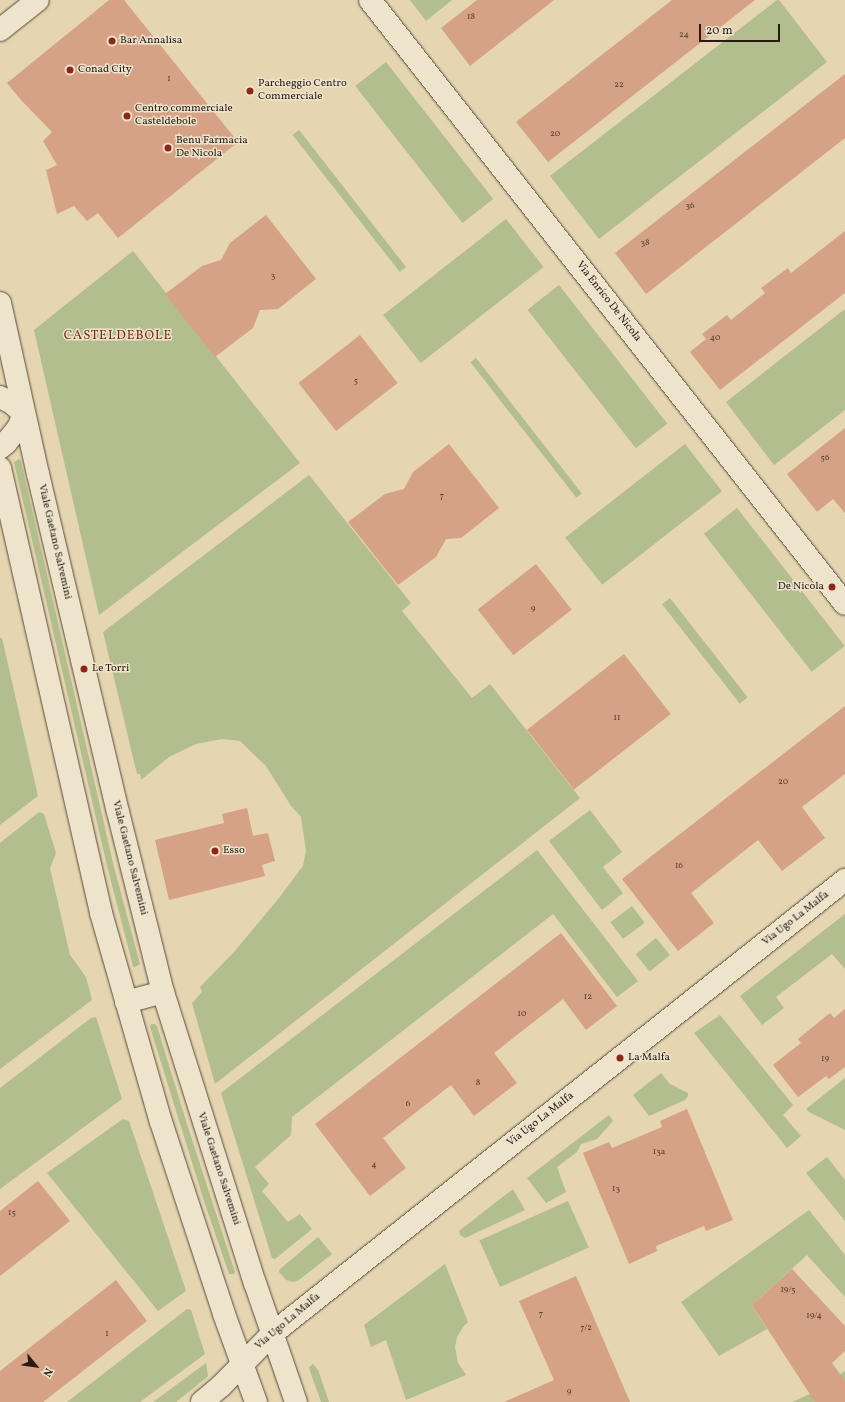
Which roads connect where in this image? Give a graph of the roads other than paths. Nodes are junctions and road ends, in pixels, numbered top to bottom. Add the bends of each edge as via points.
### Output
1 (38, 0) edge
2 (370, 0) edge
3 (0, 30) edge
4 (0, 303) edge
5 (0, 397) edge
6 (24, 414) junction
7 (0, 448) edge
8 (0, 468) edge
9 (845, 604) edge
10 (845, 880) edge
11 (163, 992) junction
12 (126, 1002) junction
13 (272, 1333) junction
14 (242, 1364) junction
15 (202, 1402) edge
16 (256, 1402) edge
17 (296, 1402) edge

1 - 3 main road
2 - 9 main road, Via Enrico De Nicola
4 - 6 main road, Viale Gaetano Salvemini
5 - 6 main road via 12,403
6 - 7 main road via 18,428
6 - 11 main road, Viale Gaetano Salvemini
8 - 12 main road via 101,913
10 - 13 main road, Via Ugo La Malfa
11 - 12 main road
11 - 13 main road, Viale Gaetano Salvemini via 202,1121
12 - 14 main road via 161,1122
13 - 14 main road, Via Ugo La Malfa
13 - 17 main road, Viale Gaetano Salvemini
14 - 15 main road, Via Ugo La Malfa
14 - 16 main road

